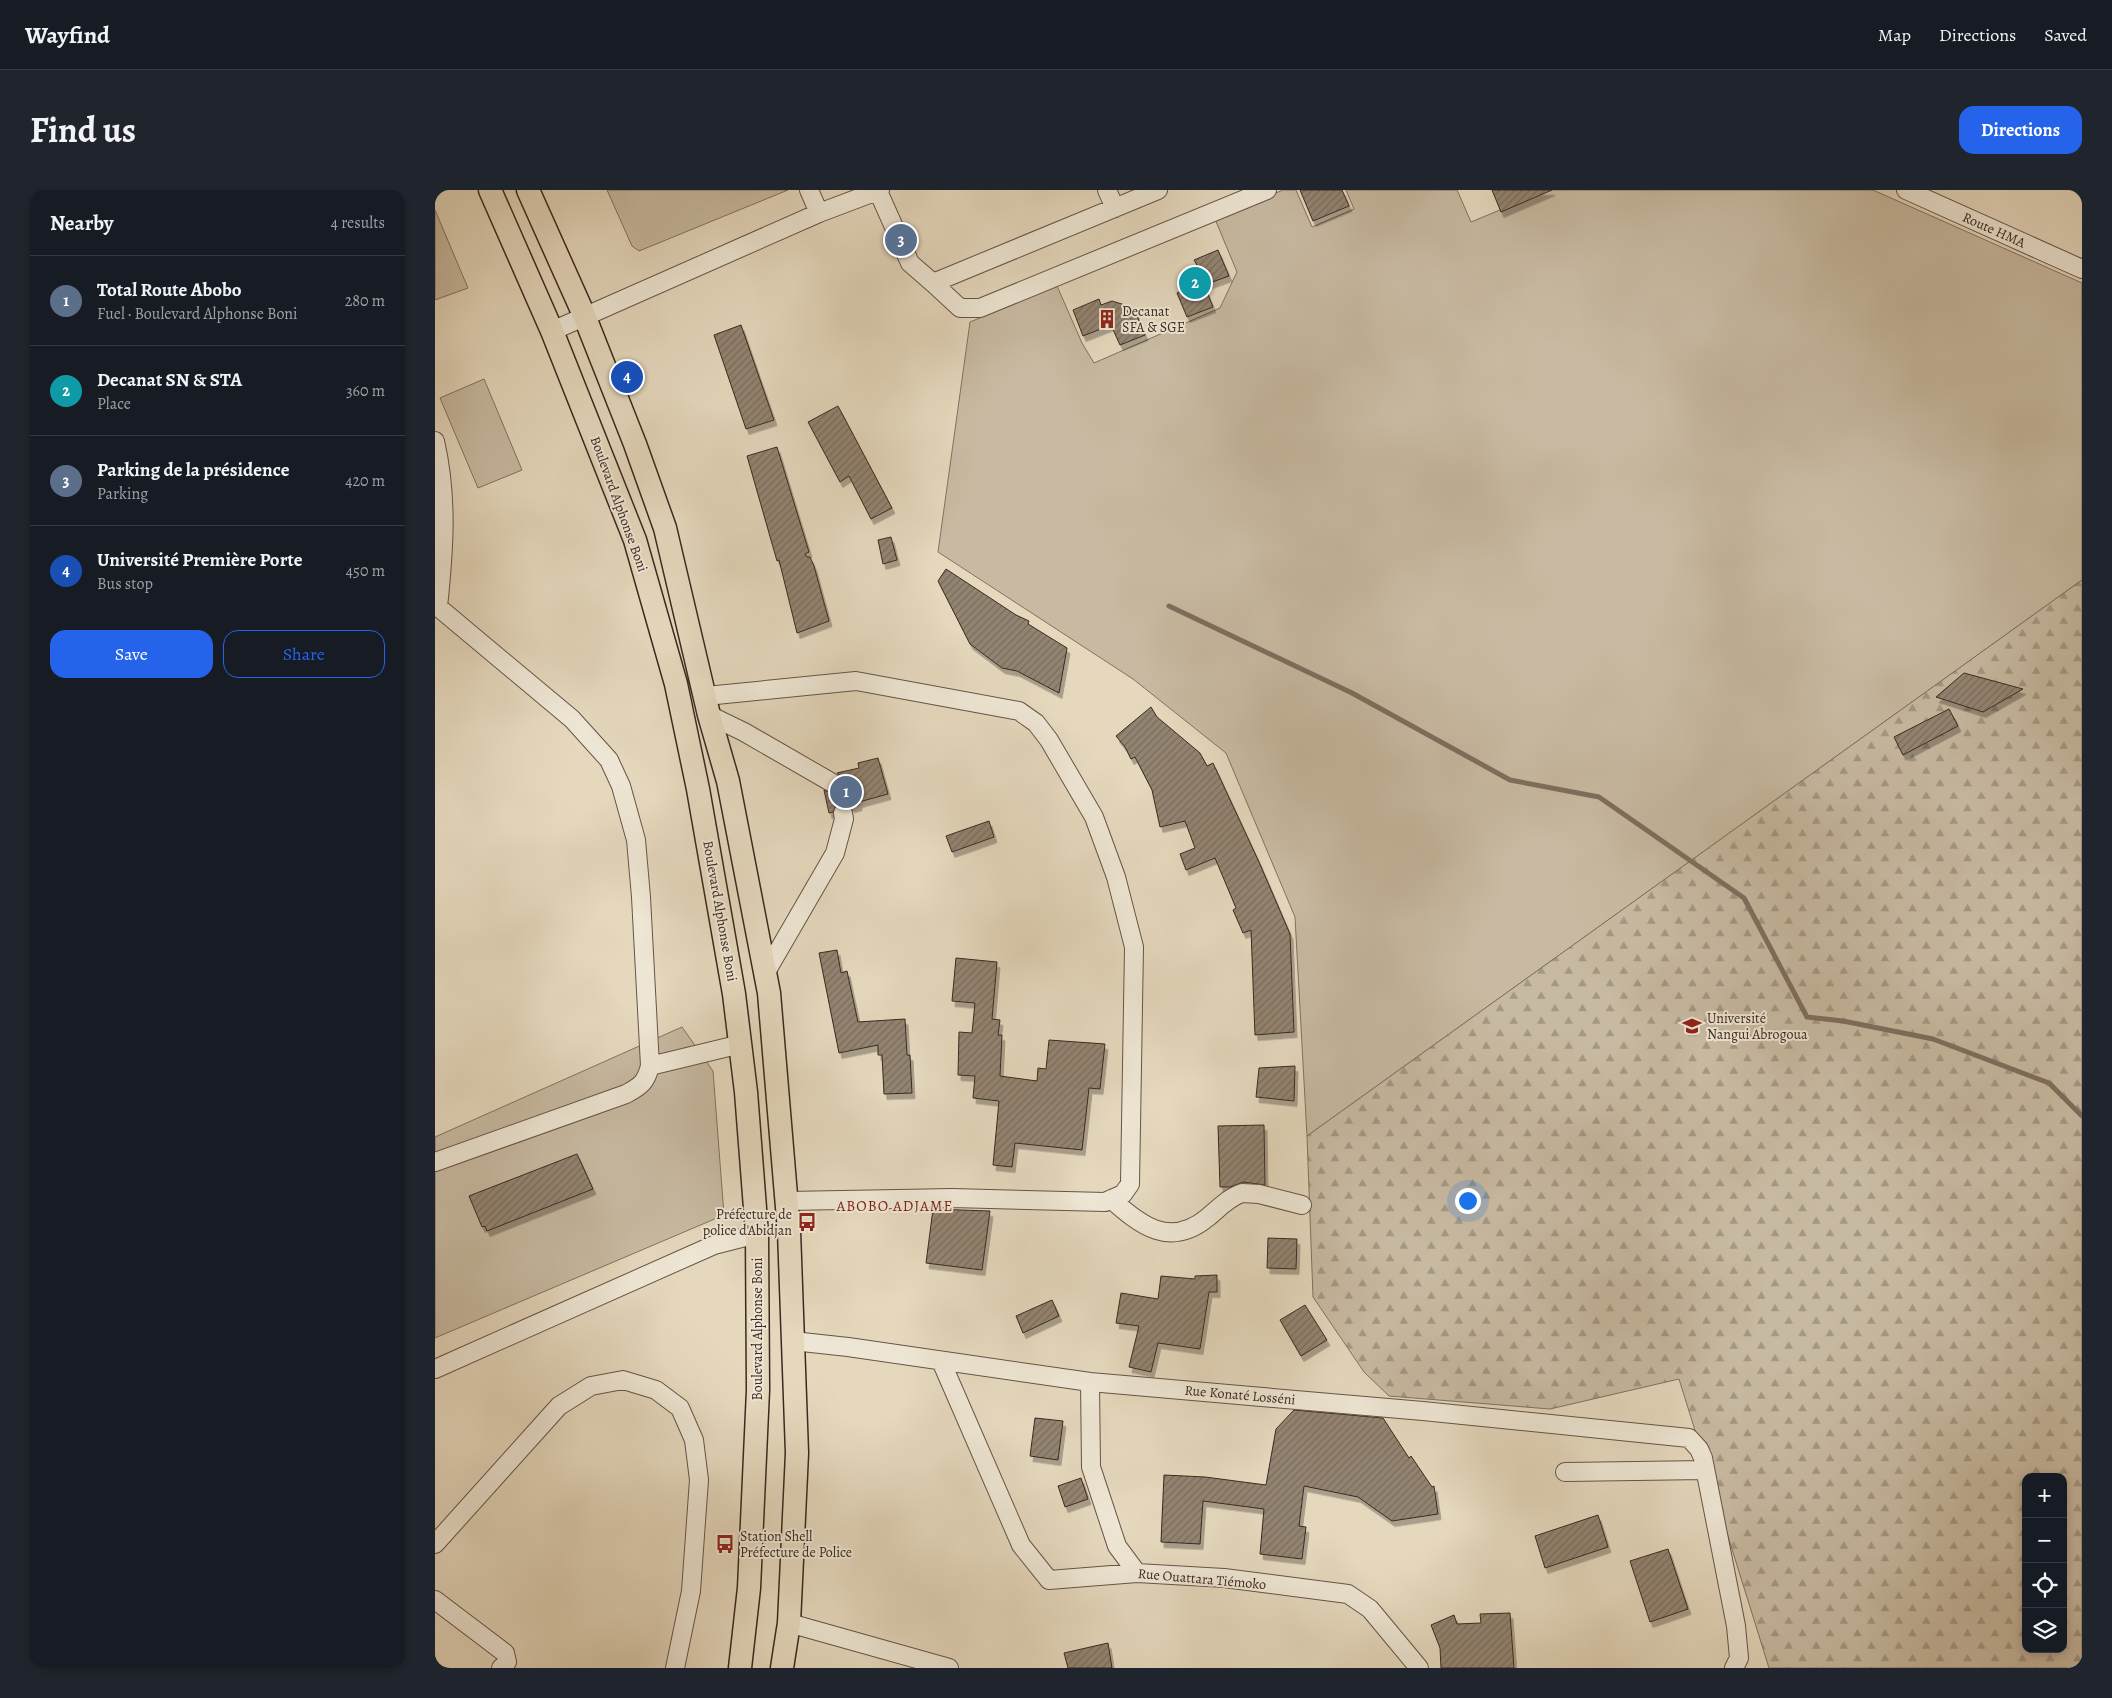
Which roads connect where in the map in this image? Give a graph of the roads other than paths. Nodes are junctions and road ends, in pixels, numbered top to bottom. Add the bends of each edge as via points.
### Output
1 (490, 190) edge
2 (528, 190) edge
3 (809, 190) edge
4 (879, 190) edge
5 (1107, 190) edge
6 (1158, 190) edge
7 (1267, 190) edge
8 (1912, 191) edge
9 (1115, 208) junction
10 (819, 213) junction
11 (2082, 269) edge
12 (933, 283) junction
13 (584, 315) junction
14 (552, 331) junction
15 (435, 441) edge
16 (436, 607) edge
17 (708, 705) junction
18 (836, 786) dead end
19 (843, 813) tunnel mouth
20 (766, 972) junction
21 (741, 1044) junction
22 (650, 1066) junction
23 (435, 1162) edge
24 (1111, 1199) junction
25 (787, 1201) junction
26 (1302, 1205) dead end
27 (757, 1234) junction
28 (793, 1341) junction
29 (941, 1361) junction
30 (435, 1369) edge
31 (1090, 1382) junction
32 (1705, 1470) junction
33 (1565, 1472) dead end
34 (435, 1544) edge
35 (1137, 1573) junction
36 (435, 1600) edge
37 (789, 1623) junction
38 (501, 1668) edge
39 (675, 1668) edge
40 (740, 1668) edge
41 (782, 1668) edge
42 (949, 1668) edge
43 (1419, 1668) edge
44 (1734, 1668) edge

1 - 14 main road, Boulevard Alphonse Boni
2 - 13 main road
3 - 10 street
4 - 10 street
4 - 12 street via 910,263
5 - 9 street
6 - 9 street
7 - 12 street via 980,308 960,308
8 - 11 street, Route HMA
9 - 12 street
10 - 13 street
13 - 14 street
13 - 17 main road via 665,528
14 - 21 main road, Boulevard Alphonse Boni via 635,540 671,665 698,789
15 - 16 street via 444,489 444,549
16 - 22 street via 572,719 609,760 621,786 636,840
17 - 18 street via 744,732
17 - 20 main road via 728,781
17 - 24 street via 856,681 1019,711 1036,723 1094,817 1116,877 1134,947 1130,1184 1123,1194
19 - 20 street via 835,853
20 - 25 main road
21 - 22 street
21 - 27 main road, Boulevard Alphonse Boni
22 - 23 street via 647,1079 626,1094
24 - 25 street via 1105,1202 952,1198
24 - 26 street via 1130,1216 1152,1229 1169,1234 1187,1230 1242,1193
25 - 28 main road
27 - 30 street via 714,1245
27 - 40 main road, Boulevard Alphonse Boni via 758,1390 749,1588
28 - 29 street, Rue Konaté Losséni
28 - 37 main road via 797,1453
29 - 31 street, Rue Konaté Losséni
29 - 35 street, Rue Ouattara Tiémoko via 1021,1545 1049,1580
31 - 32 street, Rue Konaté Losséni via 1689,1438 1699,1449
31 - 35 street via 1091,1467 1117,1546
32 - 33 street
32 - 44 street via 1736,1626 1739,1658
34 - 39 street via 559,1406 591,1386 623,1380 656,1390 680,1408 694,1440 699,1480 691,1591
35 - 43 street, Rue Ouattara Tiémoko via 1224,1578 1348,1594 1370,1609
36 - 38 street via 505,1653 507,1662
37 - 41 main road
37 - 42 street

